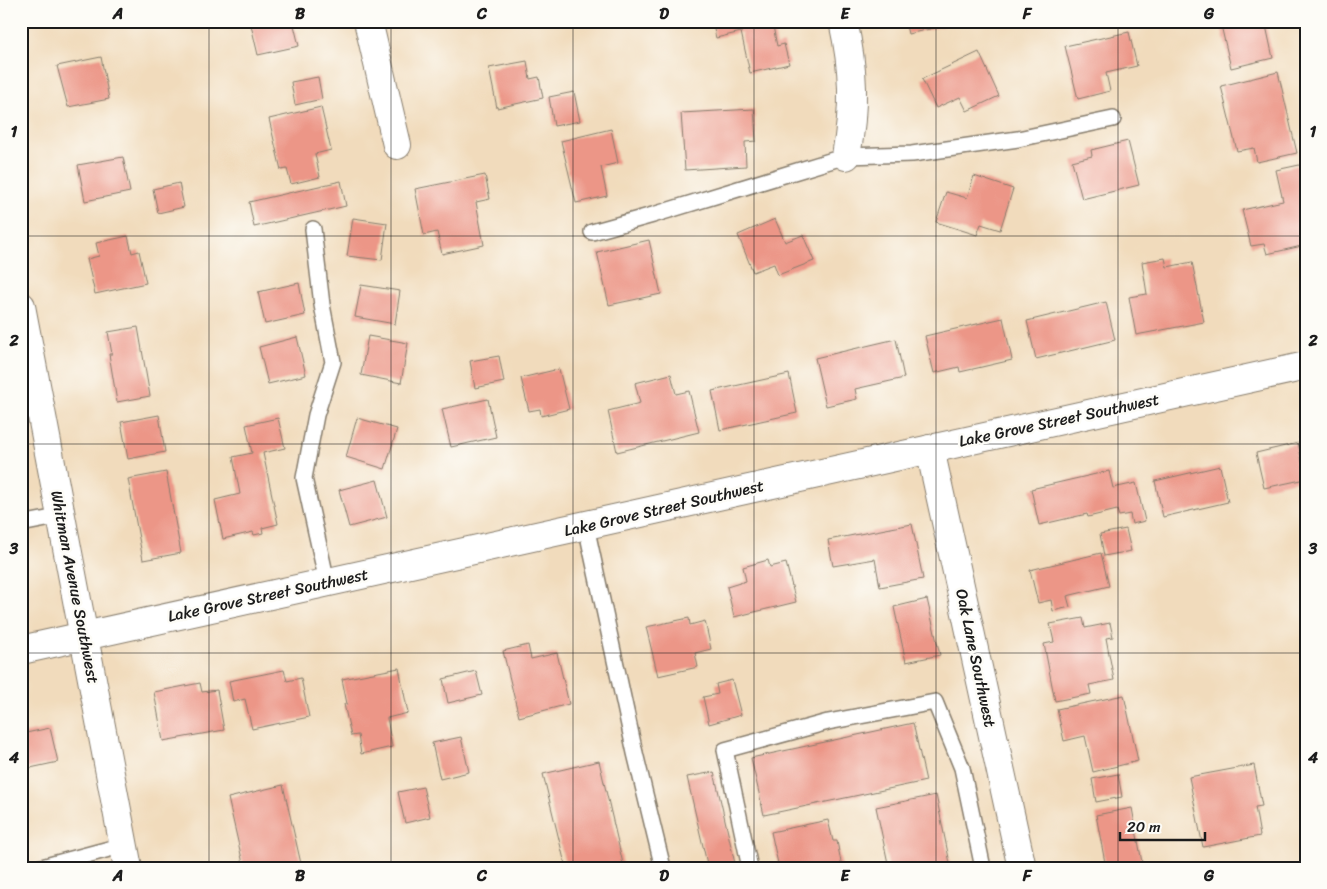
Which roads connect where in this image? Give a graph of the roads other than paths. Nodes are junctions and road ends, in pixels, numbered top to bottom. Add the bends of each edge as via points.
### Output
1 (368, 21) edge
2 (843, 21) edge
3 (1113, 119) dead end
4 (397, 145) dead end
5 (846, 156) junction
6 (313, 230) dead end
7 (592, 232) dead end
8 (21, 306) edge
9 (1306, 366) edge
10 (31, 411) edge
11 (930, 449) junction
12 (62, 516) junction
13 (21, 524) edge
14 (586, 526) junction
15 (327, 582) junction
16 (85, 636) junction
17 (21, 650) edge
18 (126, 856) edge
19 (38, 868) edge
20 (663, 868) edge
21 (750, 868) edge
22 (983, 868) edge
23 (1022, 868) edge

1 - 4 street
2 - 5 street via 853,81
3 - 5 lane via 1018,139 912,154
5 - 7 lane
6 - 15 lane via 333,362 316,415 304,478
8 - 10 street, Whitman Avenue Southwest
9 - 11 street, Lake Grove Street Southwest
10 - 12 street, Whitman Avenue Southwest
11 - 14 street, Lake Grove Street Southwest
11 - 23 street, Oak Lane Southwest
12 - 13 lane
12 - 16 street, Whitman Avenue Southwest
14 - 15 street, Lake Grove Street Southwest
14 - 20 lane
15 - 16 street, Lake Grove Street Southwest
16 - 17 street, Lake Grove Street Southwest
16 - 18 street, Whitman Avenue Southwest
18 - 19 lane
21 - 22 lane via 725,750 828,722 935,702 962,768

